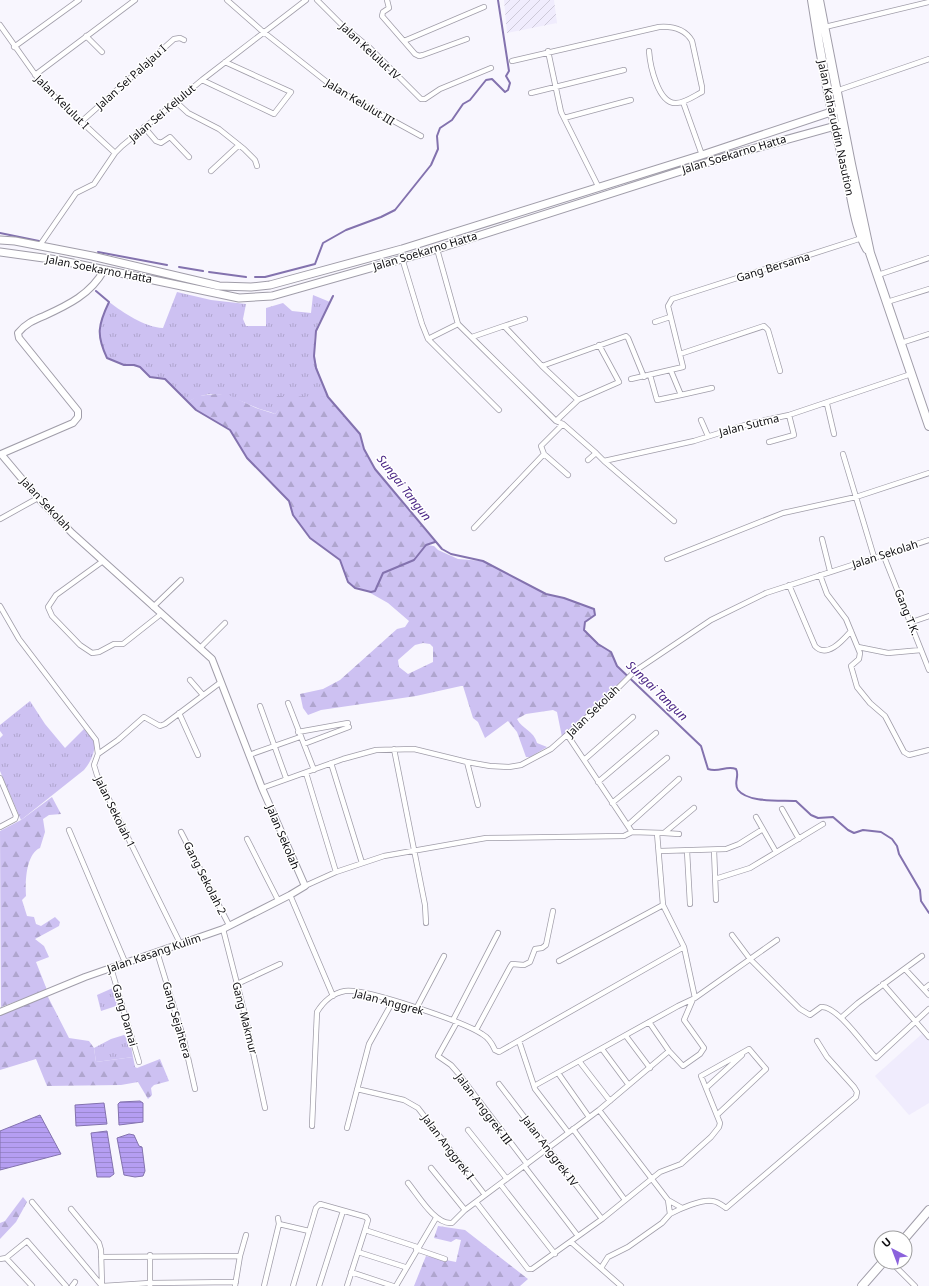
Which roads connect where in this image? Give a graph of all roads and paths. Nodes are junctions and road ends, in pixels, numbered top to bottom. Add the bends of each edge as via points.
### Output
1 (79, 0) edge
2 (135, 0) edge
3 (227, 0) edge
4 (306, 0) edge
5 (317, 0) edge
6 (387, 0) edge
7 (812, 0) edge
8 (819, 0) edge
9 (921, 2) edge
10 (929, 2) edge
11 (484, 7) dead end
12 (0, 25) edge
13 (824, 27) junction
14 (264, 33) junction
15 (86, 36) junction
16 (467, 39) dead end
17 (184, 40) dead end
18 (404, 41) junction
19 (14, 46) junction
20 (548, 51) junction
21 (649, 51) dead end
22 (102, 52) dead end
23 (929, 59) edge
24 (512, 61) dead end
25 (225, 62) junction
26 (491, 68) dead end
27 (624, 70) dead end
28 (35, 75) junction
29 (202, 80) junction
30 (555, 87) junction
31 (832, 92) junction
32 (531, 93) dead end
33 (631, 100) dead end
34 (175, 102) junction
35 (683, 102) junction
36 (840, 109) junction
37 (831, 111) junction
38 (564, 118) junction
39 (81, 122) junction
40 (839, 125) junction
41 (144, 127) junction
42 (420, 136) dead end
43 (239, 145) junction
44 (115, 153) junction
45 (702, 155) junction
46 (189, 157) dead end
47 (257, 166) dead end
48 (211, 171) dead end
49 (598, 186) junction
50 (520, 211) junction
51 (523, 222) junction
52 (865, 238) junction
53 (0, 240) edge
54 (40, 245) junction
55 (437, 249) junction
56 (0, 252) edge
57 (92, 256) junction
58 (402, 258) junction
59 (929, 258) edge
60 (88, 266) junction
61 (104, 270) junction
62 (878, 275) junction
63 (929, 289) edge
64 (887, 302) junction
65 (670, 317) junction
66 (525, 319) dead end
67 (655, 322) dead end
68 (458, 324) junction
69 (504, 326) junction
70 (929, 334) edge
71 (472, 338) junction
72 (428, 339) junction
73 (901, 344) junction
74 (599, 345) junction
75 (680, 354) junction
76 (542, 366) junction
77 (671, 371) junction
78 (780, 371) dead end
79 (911, 374) junction
80 (647, 376) junction
81 (631, 379) dead end
82 (712, 388) dead end
83 (681, 395) junction
84 (578, 400) junction
85 (827, 404) junction
86 (498, 410) dead end
87 (789, 415) junction
88 (702, 420) dead end
89 (556, 421) junction
90 (564, 424) junction
91 (929, 424) edge
92 (834, 434) dead end
93 (708, 436) junction
94 (770, 442) dead end
95 (596, 453) junction
96 (1, 454) edge
97 (544, 454) junction
98 (843, 454) dead end
99 (588, 460) dead end
100 (604, 461) junction
101 (929, 473) edge
102 (568, 475) dead end
103 (856, 497) junction
104 (38, 498) junction
105 (0, 519) edge
106 (674, 521) dead end
107 (474, 528) dead end
108 (822, 539) dead end
109 (929, 540) edge
110 (884, 554) junction
111 (874, 557) junction
112 (667, 559) dead end
113 (103, 561) junction
114 (830, 571) junction
115 (820, 575) junction
116 (181, 580) dead end
117 (789, 585) junction
118 (0, 606) edge
119 (154, 607) junction
120 (161, 614) junction
121 (929, 616) edge
122 (912, 622) junction
123 (225, 623) dead end
124 (851, 631) junction
125 (858, 647) junction
126 (200, 648) junction
127 (922, 650) junction
128 (929, 670) edge
129 (190, 680) dead end
130 (221, 682) junction
131 (203, 695) junction
132 (288, 703) dead end
133 (260, 706) dead end
134 (180, 713) junction
135 (634, 717) dead end
136 (656, 733) dead end
137 (299, 735) junction
138 (568, 736) junction
139 (304, 744) junction
140 (275, 746) junction
141 (394, 749) junction
142 (929, 750) edge
143 (98, 754) junction
144 (249, 754) junction
145 (198, 755) dead end
146 (666, 758) dead end
147 (584, 760) junction
148 (467, 762) junction
149 (331, 763) junction
150 (314, 770) junction
151 (306, 773) junction
152 (0, 778) edge
153 (286, 778) junction
154 (680, 779) dead end
155 (598, 782) junction
156 (262, 788) junction
157 (612, 802) junction
158 (478, 805) dead end
159 (694, 808) dead end
160 (782, 809) dead end
161 (756, 817) dead end
162 (822, 824) dead end
163 (628, 825) junction
164 (0, 827) edge
165 (763, 829) junction
166 (70, 830) dead end
167 (181, 832) dead end
168 (632, 832) junction
169 (657, 833) junction
170 (664, 833) junction
171 (679, 834) dead end
172 (247, 839) dead end
173 (799, 839) junction
174 (714, 850) junction
175 (686, 851) junction
176 (414, 852) junction
177 (660, 852) junction
178 (776, 852) junction
179 (362, 863) junction
180 (336, 872) junction
181 (715, 879) junction
182 (304, 886) junction
183 (290, 895) junction
184 (278, 900) junction
185 (716, 900) dead end
186 (690, 904) dead end
187 (663, 905) junction
188 (553, 911) dead end
189 (426, 923) dead end
190 (229, 925) junction
191 (223, 929) junction
192 (498, 933) dead end
193 (732, 935) dead end
194 (776, 940) dead end
195 (180, 943) junction
196 (684, 947) junction
197 (157, 952) junction
198 (444, 956) dead end
199 (922, 956) dead end
200 (750, 959) junction
201 (559, 961) dead end
202 (125, 962) junction
203 (280, 964) dead end
204 (111, 968) junction
205 (905, 968) junction
206 (237, 984) junction
207 (883, 984) junction
208 (929, 985) edge
209 (924, 989) junction
210 (929, 995) edge
211 (333, 996) junction
212 (694, 998) junction
213 (393, 1001) junction
214 (416, 1008) junction
215 (929, 1009) edge
216 (0, 1012) edge
217 (842, 1017) junction
218 (455, 1021) junction
219 (915, 1021) junction
220 (649, 1022) junction
221 (476, 1030) junction
222 (626, 1036) junction
223 (929, 1037) edge
224 (519, 1041) junction
225 (817, 1041) dead end
226 (749, 1049) junction
227 (602, 1050) junction
228 (669, 1051) junction
229 (579, 1061) junction
230 (139, 1062) dead end
231 (650, 1068) junction
232 (558, 1073) junction
233 (499, 1084) dead end
234 (628, 1084) junction
235 (534, 1086) junction
236 (706, 1088) junction
237 (196, 1089) dead end
238 (357, 1089) junction
239 (610, 1100) junction
240 (265, 1108) dead end
241 (599, 1110) junction
242 (717, 1115) junction
243 (589, 1117) junction
244 (312, 1126) dead end
245 (347, 1128) dead end
246 (573, 1129) junction
247 (468, 1130) dead end
248 (568, 1132) junction
249 (548, 1148) junction
250 (526, 1166) junction
251 (431, 1168) dead end
252 (506, 1179) junction
253 (651, 1179) junction
254 (408, 1183) dead end
255 (501, 1185) junction
256 (485, 1196) junction
257 (625, 1200) junction
258 (668, 1200) junction
259 (32, 1202) dead end
260 (476, 1202) junction
261 (682, 1208) junction
262 (70, 1209) dead end
263 (465, 1210) junction
264 (929, 1210) edge
265 (343, 1211) junction
266 (670, 1214) junction
267 (436, 1218) junction
268 (602, 1219) junction
269 (365, 1230) junction
270 (912, 1230) edge
271 (309, 1231) junction
272 (246, 1236) dead end
273 (578, 1236) junction
274 (571, 1242) junction
275 (417, 1248) junction
276 (358, 1252) junction
277 (555, 1254) junction
278 (150, 1255) junction
279 (240, 1256) junction
280 (101, 1257) junction
281 (0, 1258) edge
282 (6, 1258) junction
283 (445, 1259) dead end
284 (405, 1267) junction
285 (601, 1268) junction
286 (876, 1270) edge
287 (899, 1270) edge
288 (351, 1272) junction
289 (150, 1284) edge
290 (236, 1284) edge
291 (32, 1286) edge
292 (66, 1286) edge
293 (102, 1286) edge
294 (264, 1286) edge
295 (293, 1286) edge
296 (319, 1286) edge
297 (347, 1286) edge
298 (394, 1286) edge
299 (621, 1286) edge
300 (862, 1286) edge
301 (915, 1286) edge

1 - 19 street
2 - 15 street
3 - 14 street, Jalan Kelulut III
4 - 14 street, Jalan Sei Kelulut
5 - 26 street, Jalan Kelulut IV via 419,97 425,99 440,89
6 - 18 street via 389,8 382,16
7 - 31 highway, Jalan Kaharuddin Nasution
8 - 13 highway, Jalan Kaharuddin Nasution
9 - 10 street
9 - 13 street
11 - 18 street
12 - 19 street, Jalan Kelulut I
13 - 31 highway, Jalan Kaharuddin Nasution
14 - 25 street, Jalan Sei Kelulut
14 - 42 street, Jalan Kelulut III via 337,90
15 - 22 street
15 - 28 street
16 - 18 street via 419,56
17 - 39 street, Jalan Sei Palajau I via 174,38
19 - 28 street, Jalan Kelulut I
20 - 24 street
20 - 30 street
20 - 35 street via 660,27 669,26 682,30 692,41 702,87 702,92
21 - 35 street via 653,76 664,96 675,103
23 - 31 street
25 - 29 street, Jalan Sei Kelulut
25 - 29 street via 291,92 274,114
27 - 30 street
28 - 39 street, Jalan Kelulut I
29 - 34 street, Jalan Sei Kelulut
30 - 32 street
30 - 38 street
31 - 36 highway, Jalan Kaharuddin Nasution
31 - 37 highway, Jalan Kaharuddin Nasution
33 - 38 street
34 - 41 street, Jalan Sei Kelulut
34 - 43 street via 184,110 219,129
35 - 45 street
36 - 37 main road, Jalan Soekarno Hatta
36 - 40 highway, Jalan Kaharuddin Nasution
37 - 40 highway, Jalan Kaharuddin Nasution
37 - 45 main road, Jalan Soekarno Hatta
38 - 49 street
39 - 44 street, Jalan Kelulut I
40 - 51 main road, Jalan Soekarno Hatta via 734,154
40 - 52 highway, Jalan Kaharuddin Nasution
41 - 44 street, Jalan Sei Kelulut
41 - 46 street via 161,143 170,137
43 - 47 street via 255,160
43 - 48 street
44 - 54 street, Jalan Sei Kelulut via 94,184 76,194
45 - 49 main road, Jalan Soekarno Hatta
49 - 50 main road, Jalan Soekarno Hatta
50 - 51 main road
50 - 57 main road, Jalan Soekarno Hatta via 402,249 270,285 251,287 219,286
51 - 55 main road, Jalan Soekarno Hatta
52 - 62 highway, Jalan Kaharuddin Nasution
52 - 65 street, Gang Bersama via 683,295 669,302
53 - 54 main road, Jalan Soekarno Hatta
54 - 57 main road, Jalan Soekarno Hatta
55 - 58 main road, Jalan Soekarno Hatta
55 - 68 street
56 - 60 main road, Jalan Soekarno Hatta
57 - 60 main road
58 - 61 main road, Jalan Soekarno Hatta via 255,299 239,298
58 - 72 street
59 - 62 street
60 - 61 main road, Jalan Soekarno Hatta
61 - 96 street, Jalan Sekolah via 86,294 29,323 18,333 19,338 78,411 78,417 73,423
62 - 64 highway, Jalan Kaharuddin Nasution
63 - 64 street
64 - 73 highway, Jalan Kaharuddin Nasution
65 - 67 street
65 - 75 street
66 - 69 street
68 - 71 street
68 - 72 street
69 - 71 street
69 - 76 street
70 - 73 street
71 - 89 street
72 - 86 street
73 - 79 highway, Jalan Kaharuddin Nasution
74 - 76 street
74 - 80 street via 626,336
74 - 84 street via 620,382
75 - 77 street via 683,367
75 - 78 street via 764,326 768,330
76 - 84 street
77 - 80 street
77 - 83 street
79 - 85 street, Jalan Sutma
79 - 91 highway, Jalan Kaharuddin Nasution
80 - 81 street
80 - 83 street via 657,400
82 - 83 street
84 - 89 street
85 - 87 street, Jalan Sutma
85 - 92 street
87 - 93 street, Jalan Sutma
87 - 94 street via 794,434
88 - 93 street
89 - 90 street
90 - 95 street
90 - 97 street via 541,446
93 - 100 street, Jalan Sutma
95 - 99 street
95 - 100 street
96 - 104 street, Jalan Sekolah
97 - 102 street
97 - 107 street
98 - 103 street
100 - 106 street
101 - 103 street
103 - 111 street
103 - 112 street via 783,513
104 - 105 street
104 - 113 street, Jalan Sekolah
108 - 114 street
109 - 110 street, Jalan Sekolah
110 - 111 street, Jalan Sekolah
110 - 122 street, Gang T.K.
111 - 114 street, Jalan Sekolah
113 - 119 street, Jalan Sekolah
113 - 120 street via 56,595 48,607 52,616 80,644 92,653 114,644 123,644
114 - 115 street, Jalan Sekolah
115 - 117 street, Jalan Sekolah
115 - 124 street via 827,594 841,610
116 - 119 street
117 - 124 street via 819,650 831,648
117 - 138 street, Jalan Sekolah via 739,604 635,671
118 - 143 street, Jalan Sekolah 1 via 19,639 96,740
119 - 120 street, Jalan Sekolah
120 - 126 street, Jalan Sekolah
121 - 122 street
122 - 127 street, Gang T.K.
123 - 126 street
124 - 125 street
125 - 127 street via 888,653
125 - 142 street via 860,656 851,666 857,687 885,716 904,752 909,755
126 - 130 street, Jalan Sekolah via 212,659
127 - 128 street, Gang T.K.
129 - 131 street
130 - 131 street
130 - 144 street, Jalan Sekolah
131 - 134 street
132 - 137 street
133 - 140 street
134 - 143 street via 160,726 144,717
134 - 145 street
135 - 147 street
136 - 155 street
137 - 139 street
137 - 139 street via 349,725
137 - 140 street
138 - 147 street
138 - 148 street, Jalan Sekolah via 551,749 521,765 509,767
139 - 150 street
140 - 144 street
140 - 153 street
141 - 148 street, Jalan Sekolah via 414,749
141 - 149 street, Jalan Sekolah via 359,754
141 - 176 street
143 - 195 street, Jalan Sekolah 1 via 94,765 97,775
144 - 156 street, Jalan Sekolah
146 - 157 street
147 - 155 street
148 - 158 street
149 - 150 street, Jalan Sekolah
149 - 179 street
150 - 151 street, Jalan Sekolah
151 - 153 street, Jalan Sekolah
151 - 180 street
152 - 164 street via 16,816 14,820
153 - 156 street, Jalan Sekolah
154 - 163 street
155 - 157 street
156 - 182 street, Jalan Sekolah
157 - 163 street
159 - 170 street
160 - 173 street
161 - 165 street
162 - 173 street
163 - 168 street
165 - 174 street via 739,844
165 - 178 street
166 - 202 street
167 - 190 street, Gang Sekolah 2
168 - 169 street
168 - 176 street via 624,836 486,838
169 - 170 street
169 - 177 street
170 - 171 street
172 - 184 street
173 - 178 street
174 - 175 street
174 - 181 street
175 - 177 street
175 - 186 street
176 - 179 street via 384,856
176 - 189 street via 425,904
177 - 187 street
178 - 181 street via 750,868
179 - 180 street
180 - 182 street
181 - 185 street
182 - 183 street, Jalan Kasang Kulim
183 - 184 street, Jalan Kasang Kulim
183 - 211 street
184 - 190 street, Jalan Kasang Kulim
187 - 196 street
187 - 201 street
188 - 221 street via 546,944 535,949 530,962 524,965 512,964
190 - 191 street, Jalan Kasang Kulim
191 - 195 street, Jalan Kasang Kulim
191 - 206 street, Gang Makmur
192 - 218 street
193 - 200 street
194 - 200 street
195 - 197 street, Jalan Kasang Kulim
196 - 212 street
196 - 224 street
197 - 202 street, Jalan Kasang Kulim
197 - 237 street, Gang Sejahtera
198 - 214 street
199 - 205 street
200 - 212 street
200 - 217 street via 805,1013 810,1015 825,1006
202 - 204 street, Jalan Kasang Kulim
203 - 206 street
204 - 216 street, Jalan Kasang Kulim
204 - 230 street, Gang Damai
205 - 207 street
205 - 209 street
206 - 240 street, Gang Makmur
207 - 217 street
207 - 219 street
208 - 209 street
209 - 210 street
211 - 213 street, Jalan Anggrek via 344,991 352,991
211 - 244 street via 323,1002 317,1012
212 - 220 street
212 - 228 street via 684,1020 704,1048 682,1066
213 - 214 street, Jalan Anggrek
213 - 238 street via 369,1044
214 - 218 street, Jalan Anggrek
215 - 219 street
217 - 219 street via 876,1058
218 - 221 street, Jalan Anggrek
218 - 250 street, Jalan Anggrek III via 438,1056 458,1074
219 - 223 street
220 - 222 street
220 - 228 street
221 - 224 street, Jalan Anggrek via 489,1038 496,1052
222 - 227 street
222 - 231 street
224 - 235 street
225 - 261 street via 827,1057 854,1087 856,1097 726,1208 707,1200
226 - 236 street
226 - 236 street via 701,1076
226 - 242 street via 766,1069
227 - 229 street
227 - 234 street
228 - 231 street
229 - 232 street
229 - 239 street
231 - 234 street
232 - 235 street
232 - 243 street
233 - 249 street, Jalan Anggrek IV
234 - 239 street
235 - 248 street
236 - 242 street
238 - 245 street
238 - 256 street, Jalan Anggrek I via 409,1102 418,1108
239 - 241 street
241 - 243 street
241 - 253 street
242 - 253 street via 719,1128 711,1137 681,1164 675,1168 667,1168
243 - 246 street
246 - 248 street
246 - 257 street
247 - 252 street
248 - 249 street
249 - 250 street
249 - 268 street, Jalan Anggrek IV
250 - 252 street
250 - 273 street, Jalan Anggrek III
251 - 263 street
252 - 255 street
253 - 257 street
253 - 258 street
254 - 267 street
255 - 256 street
255 - 277 street
256 - 260 street
257 - 268 street
258 - 261 street
258 - 266 street
259 - 293 street
260 - 263 street
260 - 277 street via 530,1270
261 - 266 street
262 - 280 street via 99,1243
263 - 267 street via 450,1224
264 - 270 highway
265 - 269 street via 366,1217 368,1220
265 - 271 street via 318,1205
265 - 296 street
266 - 285 street via 638,1240 608,1257
267 - 275 street
268 - 273 street
269 - 275 street
269 - 276 street
271 - 294 street via 279,1221
271 - 295 street
272 - 279 street
273 - 274 street
274 - 277 street
274 - 285 street
275 - 283 street
275 - 284 street
276 - 284 street
276 - 288 street
278 - 279 street
278 - 280 street
278 - 289 street
279 - 290 street
280 - 293 street
281 - 282 street
282 - 291 street
282 - 292 street via 27,1241
284 - 298 street
285 - 299 street
286 - 300 highway
287 - 301 street
288 - 297 street
288 - 298 street
289 - 290 street
289 - 293 street

